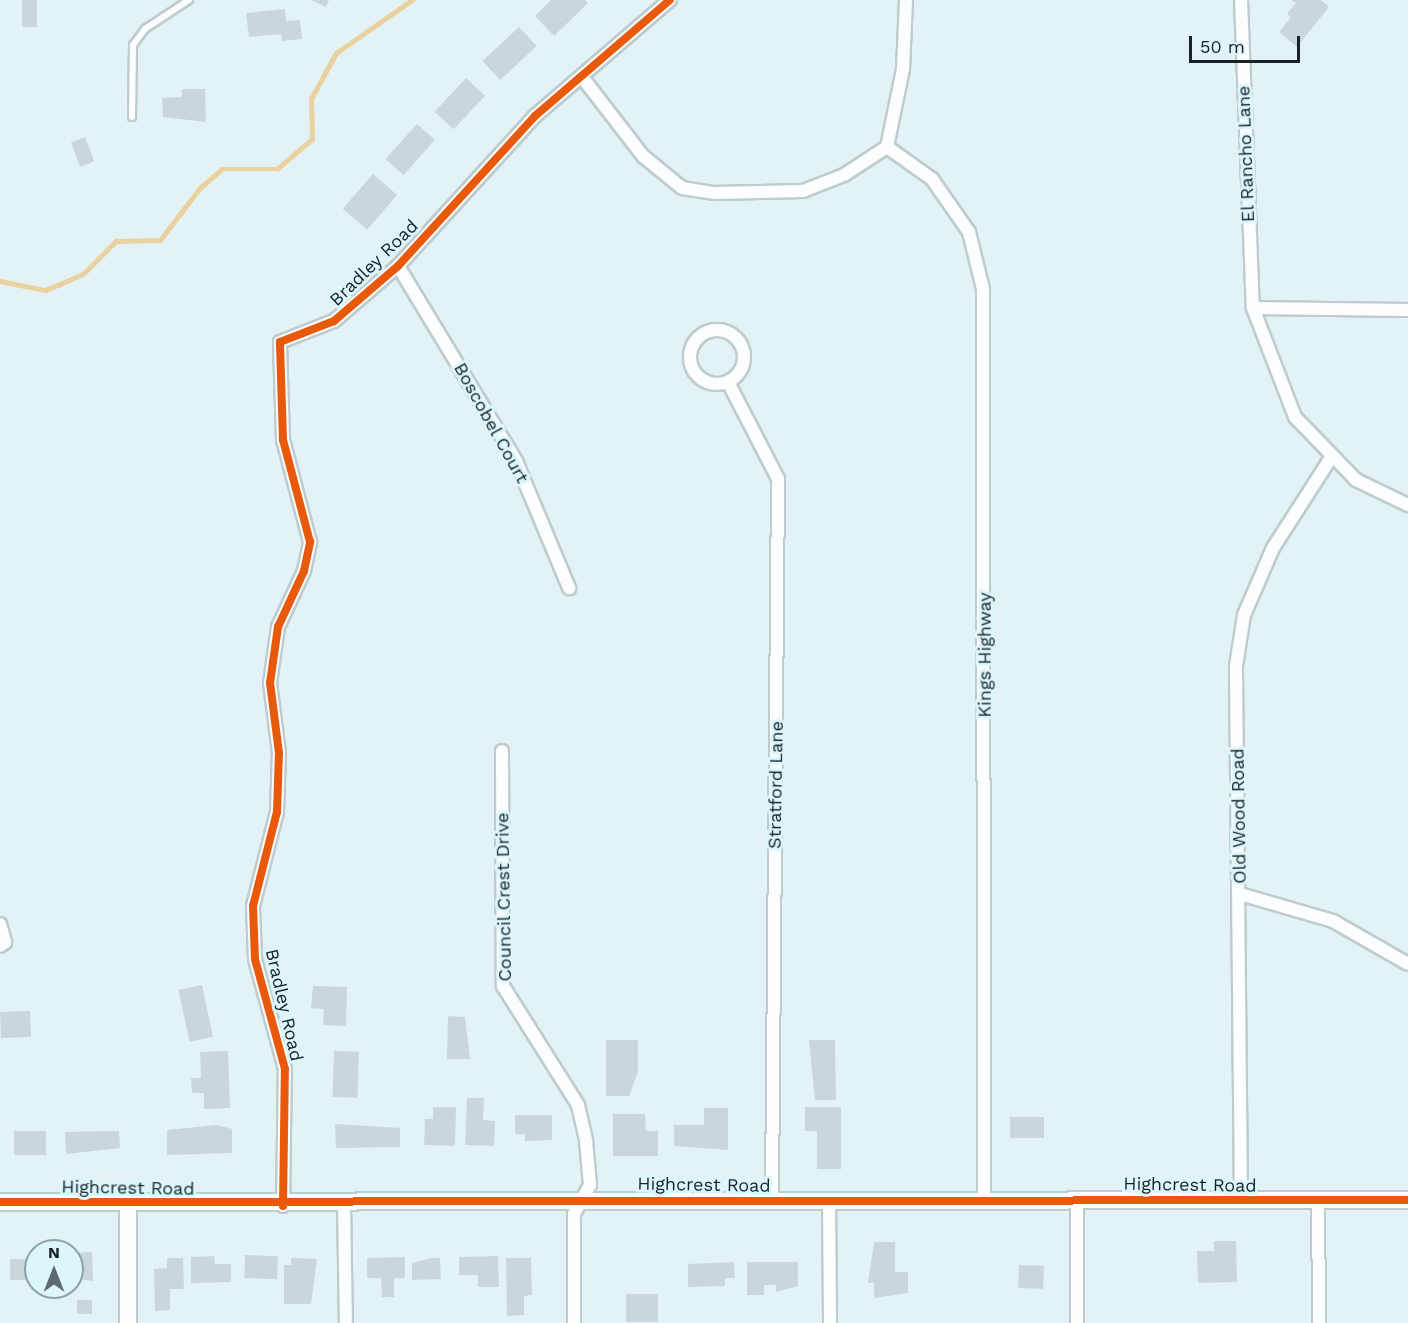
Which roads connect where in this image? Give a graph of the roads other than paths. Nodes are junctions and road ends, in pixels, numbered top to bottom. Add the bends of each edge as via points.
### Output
1 (189, 0) edge
2 (670, 0) edge
3 (906, 0) edge
4 (1241, 0) edge
5 (582, 77) junction
6 (132, 117) dead end
7 (887, 147) junction
8 (398, 266) junction
9 (1253, 308) junction
10 (1408, 310) edge
11 (728, 382) junction
12 (1332, 456) junction
13 (1408, 505) edge
14 (569, 588) dead end
15 (502, 751) dead end
16 (1240, 894) junction
17 (0, 924) edge
18 (0, 946) edge
19 (1408, 964) edge
20 (583, 1198) junction
21 (1077, 1198) junction
22 (984, 1199) junction
23 (772, 1200) junction
24 (1318, 1200) junction
25 (1408, 1200) edge
26 (829, 1201) junction
27 (1241, 1201) junction
28 (0, 1202) edge
29 (128, 1202) junction
30 (344, 1202) junction
31 (283, 1206) junction
32 (128, 1323) edge
33 (346, 1323) edge
34 (574, 1323) edge
35 (830, 1323) edge
36 (1077, 1323) edge
37 (1319, 1323) edge

1 - 6 lane via 145,29 133,45
2 - 5 street, Bradley Road
3 - 7 street via 903,69
4 - 9 street, El Rancho Lane
5 - 7 street via 643,156 682,188 715,193 803,191 844,175
5 - 8 street, Bradley Road via 534,116
7 - 22 street, Kings Highway via 932,179 969,232 983,289
8 - 14 street, Boscobel Court via 516,461
8 - 31 street, Bradley Road via 334,321 280,342 283,440 310,543 304,571 278,627 270,682 279,753 277,812 254,906 255,959 285,1069
9 - 10 street
9 - 12 street, El Rancho Lane via 1295,417
11 - 11 street via 741,370 744,352 727,332 709,330 690,349 690,367 702,380
11 - 23 street, Stratford Lane via 778,479
12 - 13 street, El Rancho Lane via 1356,480
12 - 16 street, Old Wood Road via 1273,548 1244,615 1236,666
15 - 20 street, Council Crest Drive via 503,986 578,1105 590,1185
16 - 19 street via 1333,921
16 - 27 street, Old Wood Road
17 - 18 street via 5,942
20 - 23 street, Highcrest Road
20 - 30 street, Highcrest Road
20 - 34 street, Council Crest Drive via 574,1214
21 - 22 street, Highcrest Road
21 - 27 street, Highcrest Road
21 - 36 street
22 - 26 street, Highcrest Road
23 - 26 street, Highcrest Road
24 - 25 street, Highcrest Road
24 - 27 street, Highcrest Road
24 - 37 street
26 - 35 street
28 - 29 street, Highcrest Road
29 - 31 street, Highcrest Road
29 - 32 street
30 - 31 street, Highcrest Road
30 - 33 street

